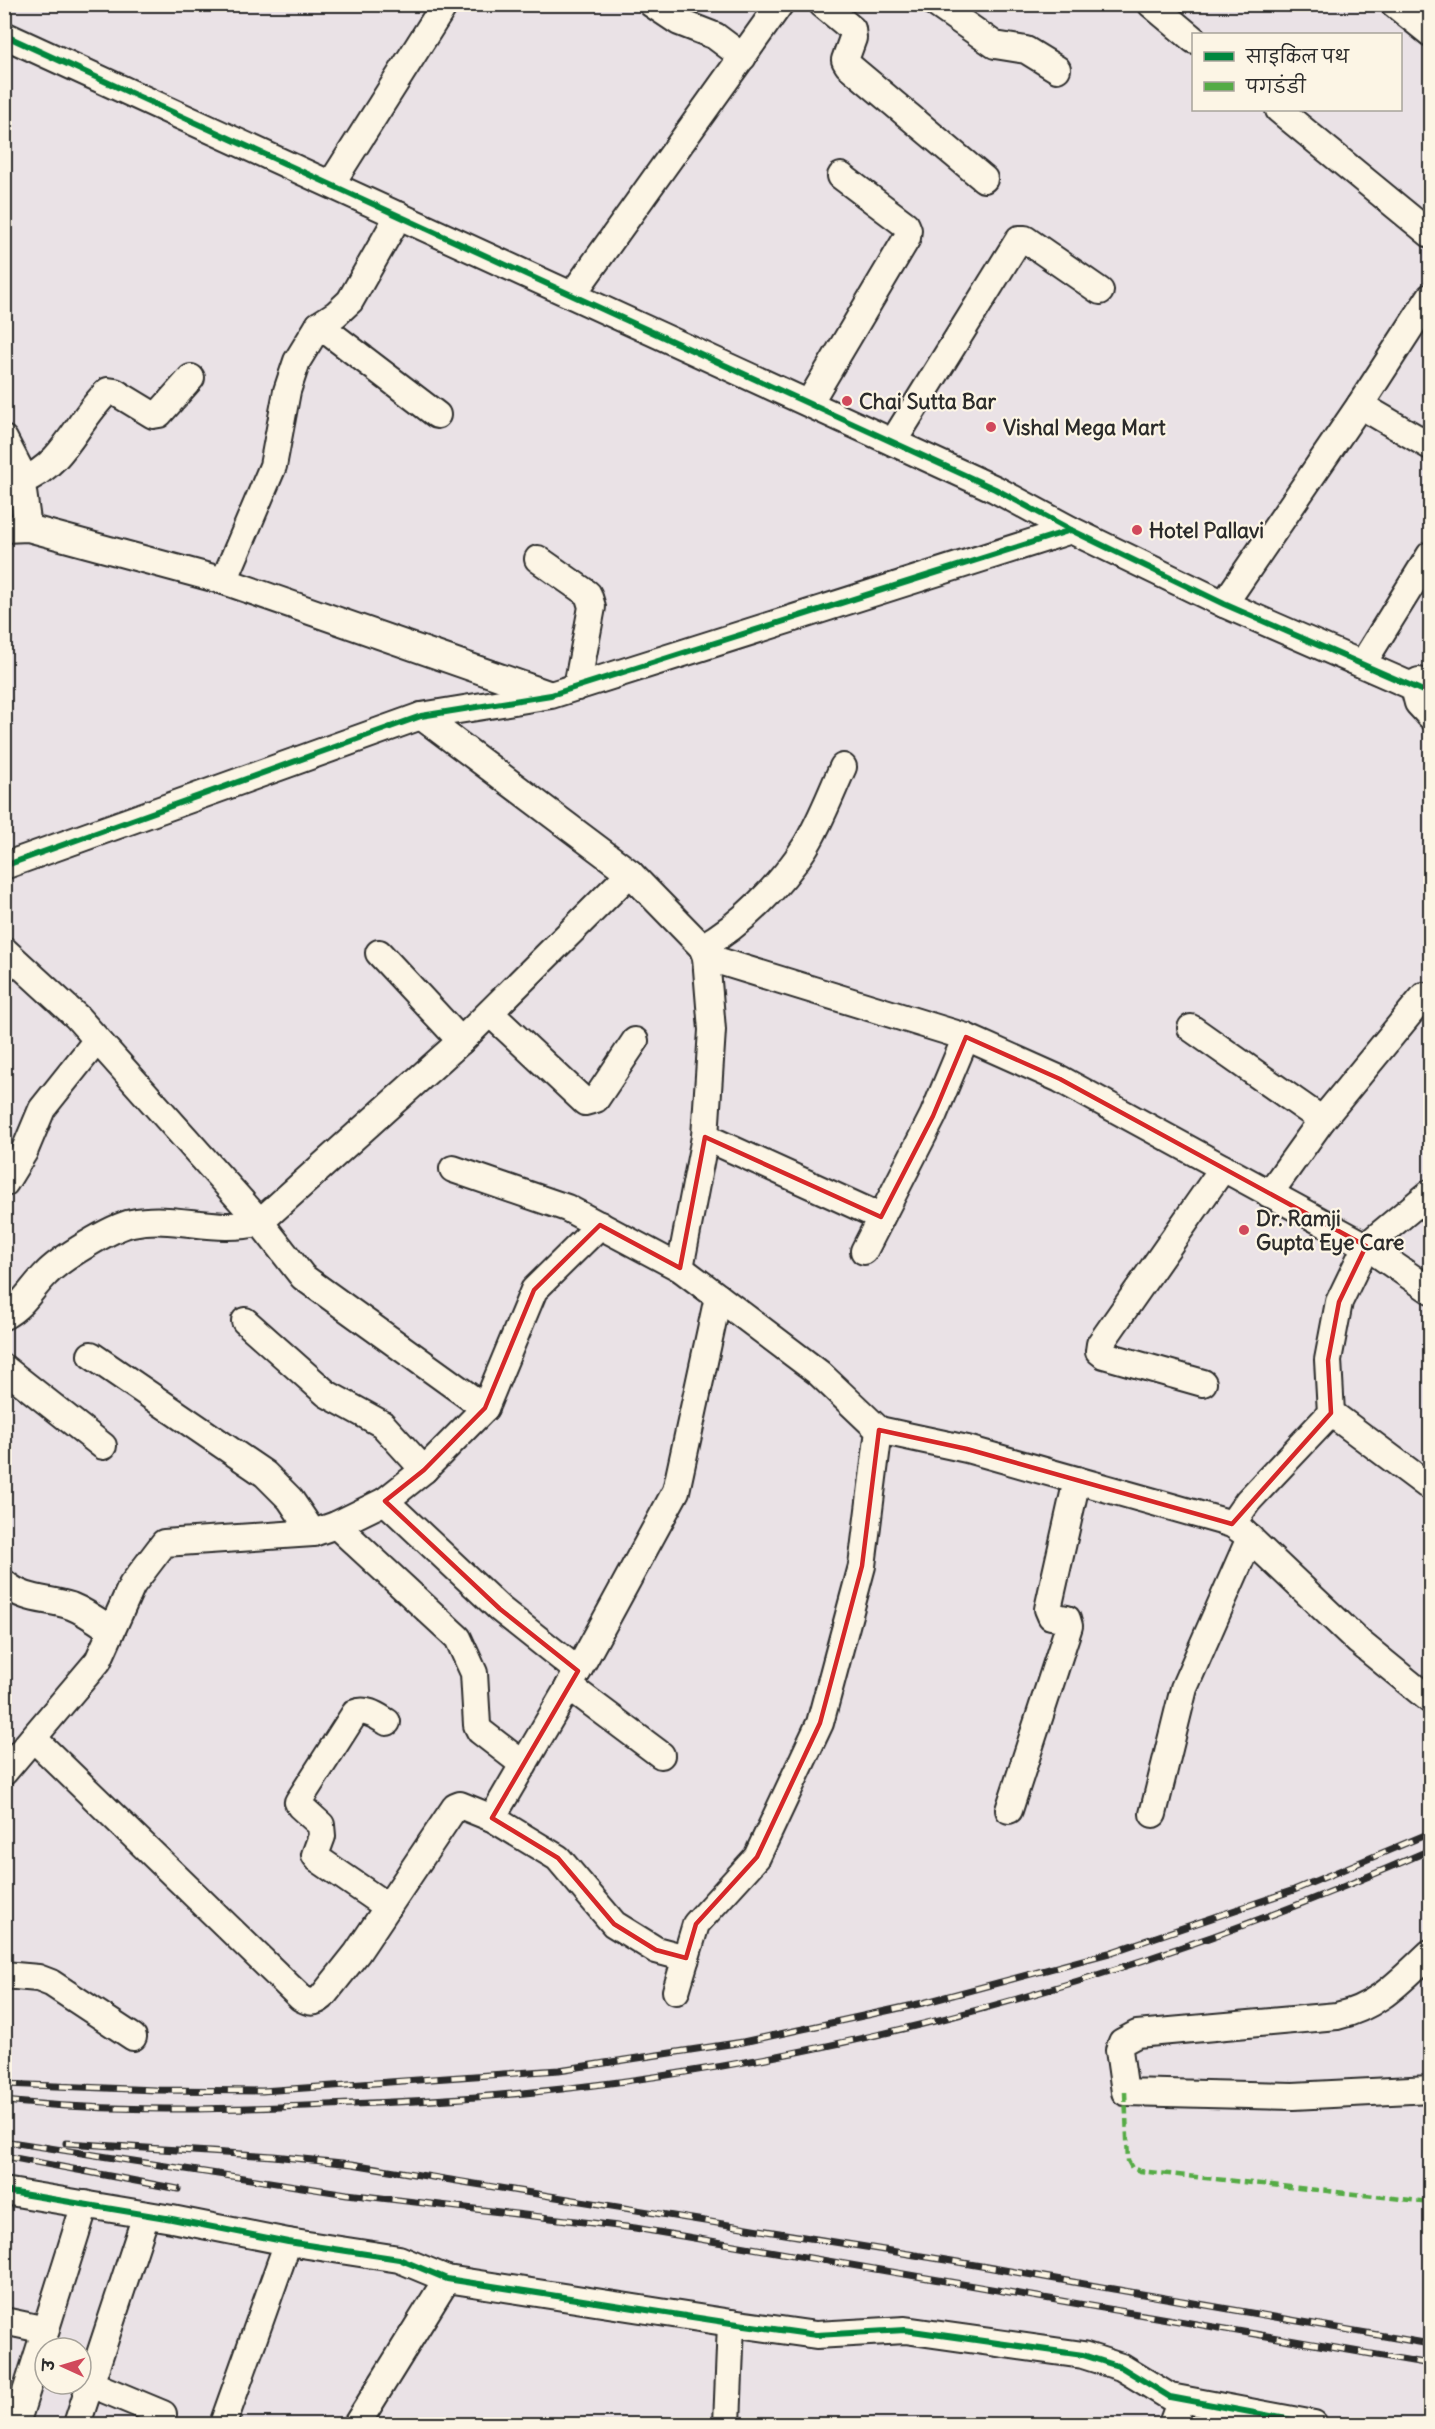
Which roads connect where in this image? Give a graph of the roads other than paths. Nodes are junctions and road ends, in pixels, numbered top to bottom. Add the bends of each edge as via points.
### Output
1 (445, 4) edge
2 (652, 4) edge
3 (780, 4) edge
4 (822, 4) edge
5 (936, 4) edge
6 (1151, 4) edge
7 (1394, 4) edge
8 (1431, 33) edge
9 (4, 35) edge
10 (1192, 38) edge
11 (743, 57) junction
12 (1057, 69) dead end
13 (1280, 111) edge
14 (841, 176) dead end
15 (984, 179) dead end
16 (331, 184) junction
17 (399, 215) junction
18 (1431, 234) edge
19 (1100, 291) dead end
20 (572, 295) junction
21 (1431, 297) edge
22 (319, 325) junction
23 (191, 378) dead end
24 (809, 403) junction
25 (1360, 405) junction
26 (437, 415) dead end
27 (4, 439) edge
28 (893, 442) junction
29 (1431, 446) edge
30 (21, 481) junction
31 (16, 529) edge
32 (1071, 530) junction
33 (1431, 555) edge
34 (538, 559) dead end
35 (224, 581) junction
36 (1224, 604) junction
37 (1363, 663) junction
38 (1425, 685) edge
39 (577, 687) junction
40 (551, 695) junction
41 (421, 716) junction
42 (1431, 716) edge
43 (843, 767) dead end
44 (4, 866) edge
45 (630, 873) junction
46 (4, 950) edge
47 (704, 952) junction
48 (379, 953) dead end
49 (1424, 996) dead end
50 (490, 1013) junction
51 (1191, 1028) dead end
52 (966, 1037) junction
53 (97, 1040) junction
54 (461, 1041) junction
55 (635, 1041) dead end
56 (1322, 1120) junction
57 (705, 1137) junction
58 (1223, 1168) junction
59 (453, 1169) dead end
60 (5, 1184) edge
61 (1431, 1193) edge
62 (1269, 1194) junction
63 (882, 1217) junction
64 (260, 1222) junction
65 (600, 1225) junction
66 (1366, 1246) junction
67 (864, 1251) dead end
68 (680, 1268) junction
69 (1431, 1290) edge
70 (718, 1297) junction
71 (4, 1316) edge
72 (245, 1321) dead end
73 (91, 1355) dead end
74 (4, 1368) edge
75 (1203, 1383) dead end
76 (485, 1408) junction
77 (1331, 1413) junction
78 (879, 1430) junction
79 (103, 1446) dead end
80 (424, 1470) junction
81 (1077, 1480) junction
82 (1427, 1485) dead end
83 (385, 1501) junction
84 (324, 1529) junction
85 (1241, 1531) junction
86 (4, 1583) edge
87 (111, 1630) junction
88 (573, 1679) junction
89 (1431, 1700) edge
90 (387, 1722) dead end
91 (33, 1738) junction
92 (661, 1755) dead end
93 (524, 1765) junction
94 (4, 1772) edge
95 (1009, 1810) dead end
96 (1153, 1814) dead end
97 (492, 1818) junction
98 (388, 1907) junction
99 (1431, 1953) edge
100 (686, 1958) junction
101 (4, 1975) edge
102 (676, 1990) dead end
103 (133, 2037) dead end
104 (1431, 2089) edge
105 (4, 2191) edge
106 (85, 2204) junction
107 (146, 2215) junction
108 (288, 2242) junction
109 (447, 2279) junction
110 (4, 2321) edge
111 (731, 2323) junction
112 (46, 2330) junction
113 (93, 2378) edge
114 (93, 2385) edge
115 (87, 2396) edge
116 (1181, 2400) junction
117 (164, 2414) dead end
118 (16, 2424) edge
119 (77, 2424) edge
120 (223, 2424) edge
121 (357, 2424) edge
122 (727, 2424) edge
123 (1173, 2424) edge
124 (1314, 2424) edge

1 - 16 street
2 - 11 street via 679,22 715,36
3 - 11 street
4 - 15 street via 852,29 845,60 848,65
5 - 12 street via 985,40 1026,50
6 - 10 street
7 - 8 street
9 - 16 street
11 - 20 street
13 - 18 street
14 - 24 street via 906,225 907,238
16 - 17 street
17 - 20 street
17 - 22 street via 350,301
19 - 28 street via 1025,239 1019,239
20 - 24 street
21 - 25 street
22 - 26 street
22 - 35 street via 291,375 273,466
23 - 30 street via 159,414 153,415 108,391 50,465
24 - 28 street
25 - 29 street
25 - 36 street
27 - 30 street via 20,470
28 - 32 street via 995,489
30 - 31 street
31 - 35 street
32 - 36 street
32 - 39 street
33 - 37 street
34 - 39 street via 591,599
35 - 40 street
36 - 37 street
37 - 38 street
38 - 42 street via 1418,703
39 - 40 street
40 - 41 street
41 - 44 street
41 - 45 street
43 - 47 street via 795,862 748,914
45 - 47 street
45 - 50 street
46 - 53 street
47 - 52 street
47 - 57 street via 712,1030
48 - 54 street
49 - 56 street
50 - 54 street
50 - 55 street via 585,1102 596,1099
51 - 56 street
52 - 58 street via 1060,1079
52 - 63 street via 933,1116
53 - 60 street via 42,1109
53 - 64 street
54 - 64 street
56 - 62 street
57 - 63 street
57 - 68 street
58 - 62 street
58 - 75 street via 1100,1344 1104,1355
59 - 65 street via 567,1208
61 - 66 street
62 - 66 street
63 - 67 street
64 - 71 street via 238,1227 155,1220 129,1223 55,1265 25,1301
64 - 76 street via 303,1277
65 - 68 street
65 - 76 street via 534,1290
66 - 69 street
66 - 77 street via 1339,1302 1328,1360
68 - 70 street
70 - 78 street via 819,1373
70 - 88 street via 676,1491
72 - 80 street via 327,1394 382,1424
73 - 84 street via 266,1474
74 - 79 street
76 - 80 street
77 - 82 street
77 - 85 street via 1248,1501
78 - 81 street via 967,1449
78 - 100 street via 861,1566 820,1723 757,1857 696,1924
80 - 83 street
81 - 85 street
81 - 95 street via 1048,1609 1051,1616 1066,1619 1069,1626
83 - 84 street
83 - 88 street
84 - 87 street via 164,1543 132,1585
84 - 93 street via 458,1638 474,1673 480,1731
85 - 89 street via 1359,1642
85 - 96 street via 1184,1688
86 - 87 street via 18,1594 68,1605
87 - 91 street via 98,1661
88 - 92 street
88 - 93 street
90 - 98 street via 370,1712 355,1713 298,1802 321,1825 322,1836 315,1855
91 - 94 street
91 - 98 street via 308,2002 322,1997
93 - 97 street
97 - 98 street via 468,1806 455,1807
97 - 100 street via 558,1858 614,1924 656,1950
99 - 104 street via 1385,1994 1356,2012 1137,2034 1122,2042 1119,2050 1125,2092 1293,2096
100 - 102 street
101 - 103 street via 51,1983
105 - 106 street
106 - 107 street
106 - 112 street
107 - 108 street
107 - 113 street
108 - 109 street via 399,2259
108 - 120 street
109 - 111 street
109 - 121 street
110 - 112 street
111 - 116 street via 816,2335 905,2330 1083,2355 1121,2367 1158,2391
111 - 122 street
112 - 118 street
114 - 117 street
115 - 119 street
116 - 123 street
116 - 124 street

